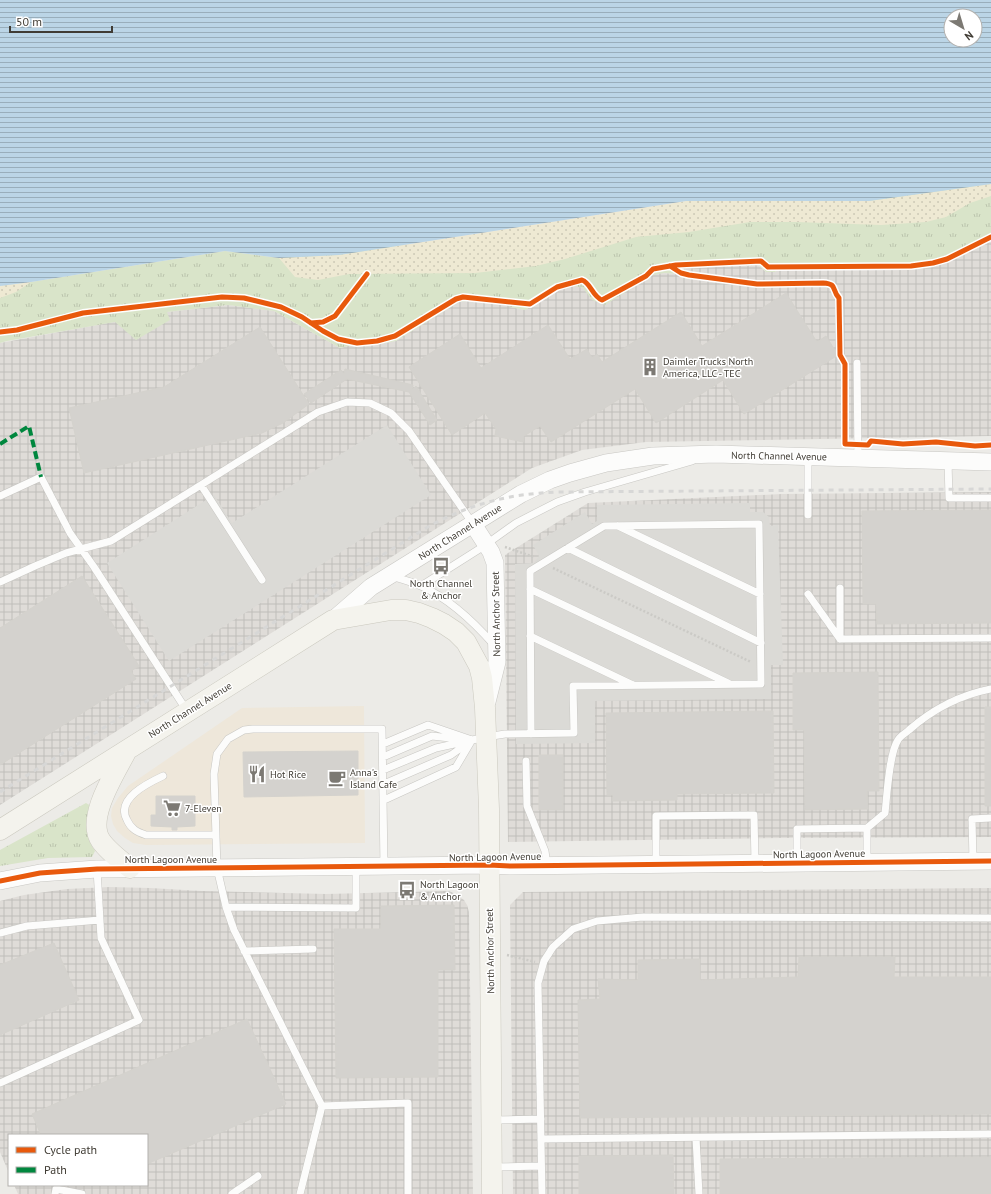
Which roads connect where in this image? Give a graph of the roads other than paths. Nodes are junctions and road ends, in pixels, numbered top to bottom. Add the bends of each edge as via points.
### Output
1 (857, 364) dead end
2 (716, 454) junction
3 (808, 457) junction
4 (858, 458) junction
5 (948, 461) junction
6 (991, 462) edge
7 (201, 485) junction
8 (0, 496) edge
9 (991, 498) edge
10 (808, 515) dead end
11 (473, 524) junction
12 (617, 526) junction
13 (494, 545) junction
14 (568, 548) junction
15 (81, 549) junction
16 (390, 576) junction
17 (262, 580) dead end
18 (0, 582) edge
19 (421, 586) junction
20 (840, 588) dead end
21 (530, 589) junction
22 (760, 594) junction
23 (808, 594) dead end
24 (334, 620) junction
25 (530, 636) junction
26 (991, 638) edge
27 (840, 639) junction
28 (761, 643) junction
29 (496, 648) junction
30 (730, 684) junction
31 (635, 686) junction
32 (991, 689) edge
33 (485, 708) junction
34 (187, 712) junction
35 (531, 734) junction
36 (479, 739) junction
37 (383, 744) junction
38 (127, 750) junction
39 (383, 757) junction
40 (526, 761) dead end
41 (384, 770) junction
42 (163, 776) dead end
43 (384, 784) junction
44 (384, 800) junction
45 (991, 818) edge
46 (867, 828) junction
47 (0, 830) edge
48 (216, 835) junction
49 (973, 861) junction
50 (991, 861) edge
51 (868, 862) junction
52 (797, 863) junction
53 (656, 864) junction
54 (755, 864) junction
55 (489, 865) junction
56 (547, 865) junction
57 (384, 866) junction
58 (356, 867) junction
59 (130, 868) junction
60 (217, 868) junction
61 (97, 869) junction
62 (0, 882) edge
63 (226, 907) junction
64 (991, 918) edge
65 (100, 920) junction
66 (0, 933) edge
67 (313, 949) dead end
68 (244, 952) junction
69 (0, 1084) edge
70 (322, 1106) junction
71 (541, 1119) junction
72 (492, 1120) junction
73 (991, 1134) edge
74 (696, 1138) junction
75 (541, 1140) junction
76 (542, 1166) junction
77 (492, 1167) junction
78 (258, 1176) dead end
79 (55, 1194) edge
80 (82, 1194) edge
81 (232, 1194) edge
82 (300, 1194) edge
83 (408, 1194) edge
84 (492, 1194) edge
85 (542, 1194) edge
86 (699, 1194) edge

1 - 4 lane
2 - 3 street, North Channel Avenue
2 - 11 street, North Channel Avenue via 629,458 570,472 534,488
2 - 13 lane via 571,497 531,515
3 - 4 street, North Channel Avenue
3 - 10 lane
4 - 5 street, North Channel Avenue
5 - 6 street, North Channel Avenue
5 - 9 lane via 949,498
7 - 11 lane via 318,412 347,402 370,404 391,413 409,431
7 - 15 lane via 111,541
7 - 17 lane
8 - 15 lane via 41,477
11 - 13 street, North Anchor Street
11 - 16 street, North Channel Avenue
12 - 14 lane via 604,526
12 - 22 lane
12 - 22 lane via 759,524
13 - 19 lane
13 - 29 street, North Anchor Street
14 - 21 lane via 530,571
14 - 28 lane
15 - 18 lane
15 - 34 lane
16 - 19 lane
16 - 24 street, North Channel Avenue via 372,587
19 - 29 lane via 463,613
20 - 27 lane
21 - 25 lane
21 - 30 lane
22 - 28 lane
23 - 27 lane
24 - 33 main road, North Anchor Street via 391,610 406,610 444,624 466,642 479,666
24 - 34 main road, North Channel Avenue
25 - 31 lane
25 - 35 lane
26 - 27 lane
28 - 30 lane via 761,684
29 - 33 street, North Anchor Street via 497,662
30 - 31 lane
31 - 35 lane via 573,686 574,733
32 - 46 lane via 973,692 950,701 917,722 898,740 891,758 885,813
33 - 36 main road, North Anchor Street
34 - 38 main road, North Channel Avenue
35 - 36 lane via 505,734
36 - 37 lane via 428,725
36 - 39 lane via 432,736
36 - 41 lane via 436,748
36 - 43 lane via 451,755
36 - 44 lane via 456,767
36 - 55 main road, North Anchor Street via 489,809
37 - 39 lane
37 - 48 lane via 382,729 244,730 228,739 217,754 214,774
38 - 47 main road, North Channel Avenue
38 - 59 main road via 102,799 96,822 100,840
39 - 41 lane
40 - 56 lane via 527,806 545,851
41 - 43 lane
42 - 48 lane via 128,800 125,817 129,825 146,835
43 - 44 lane
44 - 57 lane
45 - 49 lane via 972,818
46 - 51 lane
46 - 52 lane via 797,829
48 - 60 lane
49 - 50 street, North Lagoon Avenue
49 - 51 street, North Lagoon Avenue
51 - 52 street, North Lagoon Avenue
52 - 54 street, North Lagoon Avenue
53 - 54 street, North Lagoon Avenue
53 - 54 lane via 656,816 754,815
53 - 56 street, North Lagoon Avenue
55 - 56 street, North Lagoon Avenue
55 - 57 street, North Lagoon Avenue
55 - 72 main road, North Anchor Street
57 - 58 street, North Lagoon Avenue
58 - 60 street, North Lagoon Avenue
58 - 63 lane via 356,908
59 - 60 street, North Lagoon Avenue
59 - 61 street, North Lagoon Avenue
60 - 63 lane
61 - 62 street, North Lagoon Avenue via 40,873
61 - 65 lane
63 - 68 lane
64 - 71 lane via 643,917 597,921 573,929 553,947 543,964 538,983
65 - 66 lane via 27,926
65 - 69 lane via 101,938 139,1020
67 - 68 lane
68 - 70 lane
70 - 82 lane
70 - 83 lane via 408,1103
71 - 72 lane
71 - 75 lane
72 - 77 main road, North Anchor Street
73 - 74 lane
74 - 75 lane
74 - 86 lane
75 - 76 lane
76 - 77 lane
76 - 85 lane
77 - 84 main road, North Anchor Street
78 - 81 lane
79 - 80 lane via 56,1189

